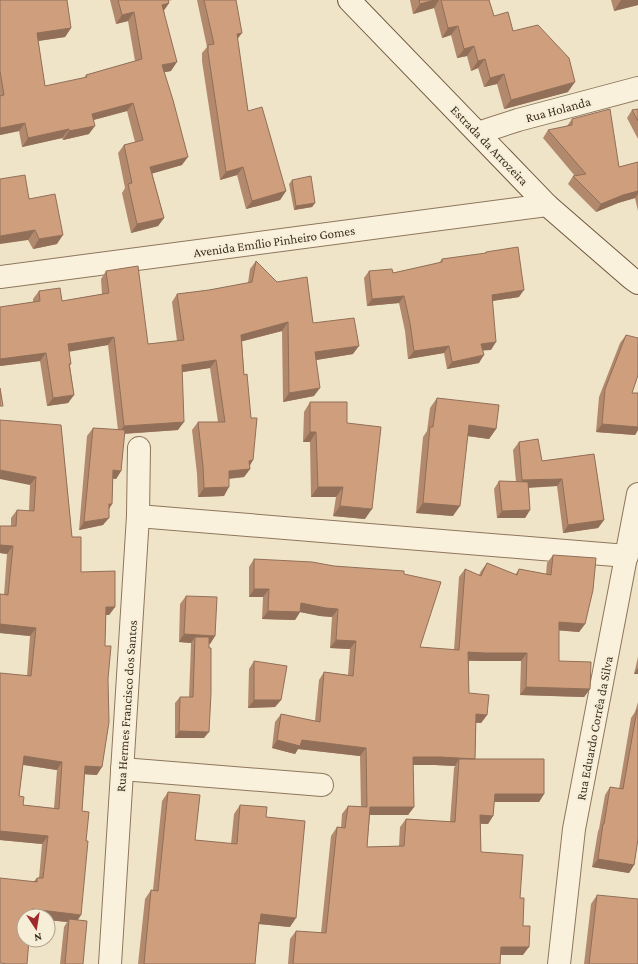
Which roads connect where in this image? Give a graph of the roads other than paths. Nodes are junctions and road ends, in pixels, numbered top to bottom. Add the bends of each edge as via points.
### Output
1 (349, 0) edge
2 (638, 88) edge
3 (478, 133) junction
4 (547, 205) junction
5 (0, 277) edge
6 (636, 279) edge
7 (139, 448) dead end
8 (638, 494) edge
9 (138, 516) junction
10 (627, 556) junction
11 (122, 769) junction
12 (322, 785) dead end
13 (110, 964) edge
14 (559, 964) edge

1 - 3 street, Estrada da Arrozeira
2 - 3 street, Rua Holanda
3 - 4 street, Estrada da Arrozeira
4 - 5 street, Avenida Emílio Pinheiro Gomes
4 - 6 street, Estrada da Arrozeira
7 - 9 street, Rua Hermes Francisco dos Santos
8 - 10 street, Rua Eduardo Corrêa da Silva
9 - 10 street
9 - 11 street, Rua Hermes Francisco dos Santos
10 - 14 street, Rua Eduardo Corrêa da Silva via 574,829
11 - 12 street
11 - 13 street, Rua Hermes Francisco dos Santos

